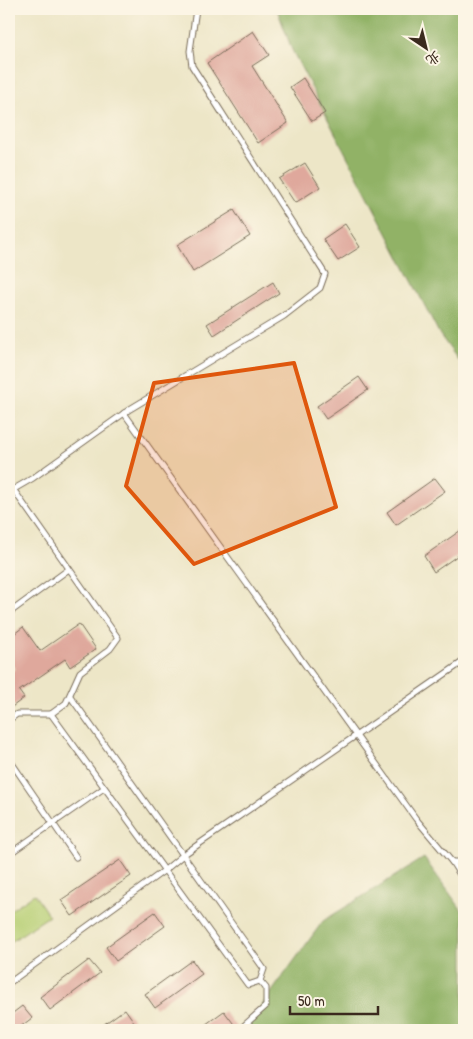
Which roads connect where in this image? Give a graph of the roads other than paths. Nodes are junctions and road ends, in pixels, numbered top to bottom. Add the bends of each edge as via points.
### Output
1 (196, 9) edge
2 (124, 413) junction
3 (11, 491) edge
4 (69, 569) junction
5 (9, 613) edge
6 (464, 662) edge
7 (70, 696) junction
8 (51, 714) junction
9 (9, 720) edge
10 (356, 737) junction
11 (9, 759) edge
12 (104, 788) junction
13 (53, 823) junction
14 (9, 854) edge
15 (183, 855) junction
16 (76, 857) dead end
17 (452, 862) junction
18 (464, 862) edge
19 (165, 870) junction
20 (464, 881) edge
21 (260, 981) junction
22 (9, 982) edge
23 (239, 1030) edge

1 - 2 lane via 190,51 192,66 325,274 320,288 284,316
2 - 3 lane
2 - 10 lane
3 - 4 lane
4 - 5 lane
4 - 7 lane via 118,638 110,649 80,672
6 - 10 lane
7 - 8 lane
7 - 15 lane
8 - 9 lane via 16,714
8 - 12 lane
10 - 15 lane
10 - 17 lane
11 - 13 lane
12 - 13 lane
12 - 19 lane
13 - 14 lane
13 - 16 lane
15 - 19 lane
15 - 21 lane via 264,969
17 - 18 lane
17 - 20 lane
19 - 21 lane via 248,985
19 - 22 lane
21 - 23 lane via 266,988 266,1006

